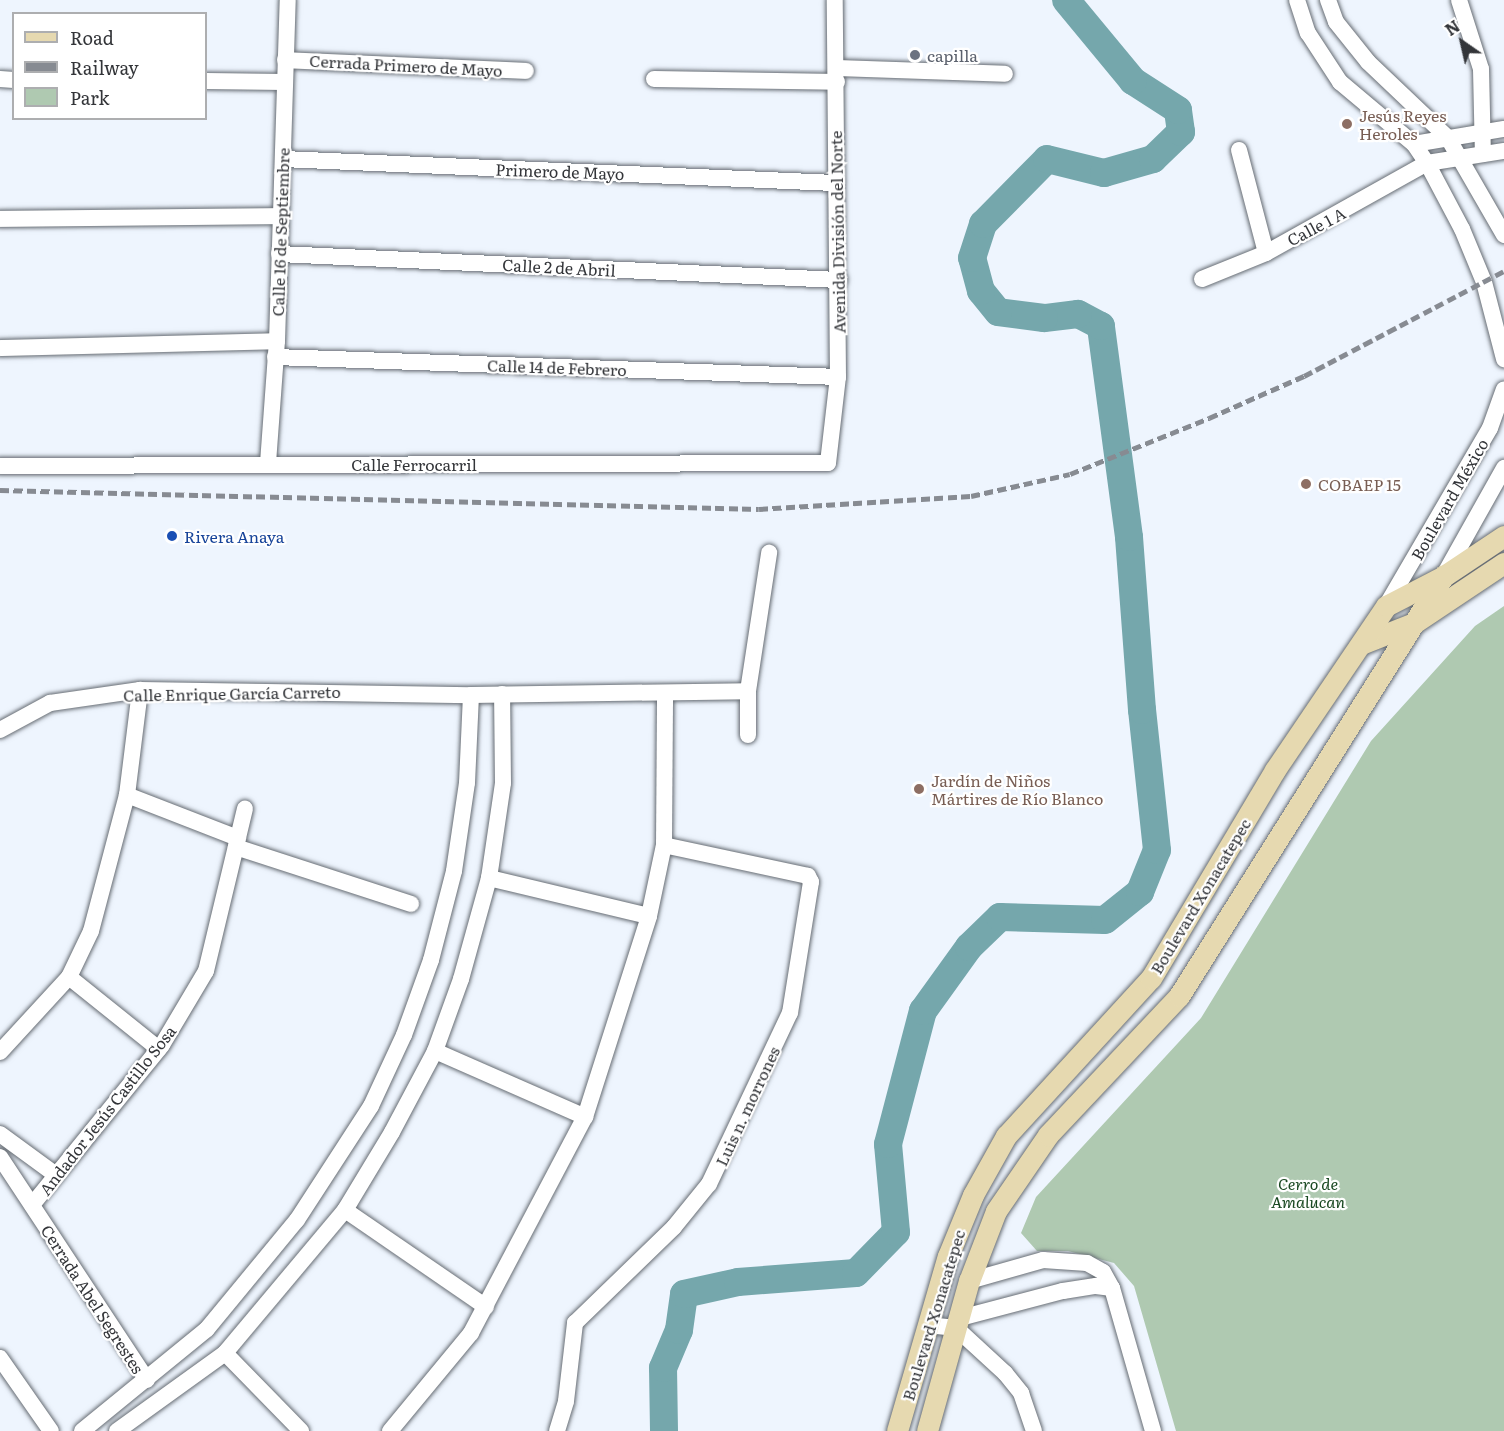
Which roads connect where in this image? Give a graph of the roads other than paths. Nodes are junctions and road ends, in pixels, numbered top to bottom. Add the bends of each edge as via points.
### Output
1 (288, 0) edge
2 (835, 0) edge
3 (1298, 0) edge
4 (1328, 0) edge
5 (1459, 0) edge
6 (285, 60) junction
7 (526, 71) dead end
8 (1005, 74) dead end
9 (837, 75) junction
10 (654, 79) dead end
11 (207, 81) edge
12 (284, 82) junction
13 (1504, 129) edge
14 (1480, 132) junction
15 (1448, 138) junction
16 (1414, 144) junction
17 (1239, 150) dead end
18 (1504, 151) edge
19 (1483, 154) junction
20 (1462, 158) junction
21 (283, 159) junction
22 (1427, 163) junction
23 (836, 183) junction
24 (281, 216) junction
25 (0, 219) edge
26 (1504, 235) edge
27 (1266, 253) junction
28 (279, 254) junction
29 (1202, 279) dead end
30 (839, 280) junction
31 (0, 348) edge
32 (276, 349) junction
33 (1504, 359) edge
34 (838, 376) junction
35 (1504, 389) edge
36 (268, 463) junction
37 (828, 463) joint
38 (0, 466) edge
39 (1504, 468) edge
40 (1504, 536) edge
41 (769, 553) dead end
42 (1504, 563) edge
43 (1444, 576) junction
44 (1386, 606) junction
45 (1414, 623) junction
46 (1362, 644) junction
47 (140, 690) junction
48 (748, 691) junction
49 (502, 694) junction
50 (665, 694) junction
51 (471, 695) junction
52 (0, 730) edge
53 (748, 735) dead end
54 (127, 795) junction
55 (245, 809) dead end
56 (237, 842) junction
57 (664, 845) junction
58 (489, 878) junction
59 (411, 904) dead end
60 (649, 916) junction
61 (69, 977) junction
62 (159, 1049) junction
63 (435, 1051) junction
64 (0, 1052) edge
65 (585, 1117) junction
66 (0, 1134) edge
67 (0, 1157) edge
68 (56, 1175) junction
69 (32, 1205) junction
70 (345, 1210) junction
71 (969, 1281) junction
72 (1112, 1288) junction
73 (486, 1307) junction
74 (958, 1323) junction
75 (928, 1325) junction
76 (225, 1353) junction
77 (0, 1358) edge
78 (147, 1380) junction
79 (51, 1431) edge
80 (82, 1431) edge
81 (117, 1431) edge
82 (301, 1431) edge
83 (390, 1431) edge
84 (557, 1431) edge
85 (897, 1431) edge
86 (927, 1431) edge
87 (1034, 1431) edge
88 (1153, 1431) edge

1 - 6 street, Calle 16 de Septiembre
2 - 9 street, Avenida División del Norte
3 - 16 street via 1308,33 1340,82
4 - 15 street via 1336,22 1368,62
5 - 14 street via 1480,69
6 - 7 street, Cerrada Primero de Mayo
6 - 12 street, Calle 16 de Septiembre
8 - 9 street
9 - 10 street
9 - 23 street, Avenida División del Norte
11 - 12 street
12 - 21 street, Calle 16 de Septiembre
13 - 14 street
14 - 15 street
14 - 19 street
15 - 16 street
15 - 20 street
16 - 22 street
17 - 27 street
18 - 19 street
19 - 20 street
20 - 22 street
20 - 26 street
21 - 23 street, Primero de Mayo
21 - 24 street, Calle 16 de Septiembre
22 - 27 street, Calle 1 A
22 - 33 street via 1462,229 1484,282
23 - 30 street, Avenida División del Norte
24 - 25 street
24 - 28 street, Calle 16 de Septiembre
27 - 29 street, Calle 1 A
28 - 30 street, Calle 2 de Abril
28 - 32 street, Calle 16 de Septiembre
30 - 34 street, Avenida División del Norte
31 - 32 street, Calle 14 de Febrero
32 - 34 street, Calle 14 de Febrero
32 - 36 street, Calle 16 de Septiembre
34 - 37 street, Avenida División del Norte
35 - 44 street, Boulevard México via 1490,428
36 - 37 street, Calle Ferrocarril
36 - 38 street, Calle Ferrocarril
39 - 43 street, Boulevard México
40 - 43 main road
41 - 48 street
42 - 45 main road, Boulevard Xonacatepec
43 - 44 main road
43 - 45 main road, Boulevard México
44 - 46 main road, Boulevard Xonacatepec
45 - 46 main road
45 - 71 main road, Boulevard Xonacatepec via 1179,996 1048,1135 996,1211
46 - 75 main road, Boulevard Xonacatepec via 1275,770 1151,978 1006,1136 973,1195 948,1256
47 - 51 street, Calle Enrique García Carreto
47 - 52 street, Calle Enrique García Carreto via 50,703
47 - 54 street
48 - 50 street, Calle Enrique García Carreto
48 - 53 street
49 - 50 street, Calle Enrique García Carreto
49 - 51 street, Calle Enrique García Carreto
49 - 58 street via 503,783
50 - 57 street
51 - 78 street via 467,783 453,871 431,960 404,1035 371,1106 297,1220 230,1304 193,1342
54 - 56 street
54 - 61 street via 91,931
55 - 56 street, Andador Jesús Castillo Sosa
56 - 59 street
56 - 62 street, Andador Jesús Castillo Sosa via 206,971
57 - 60 street
57 - 84 street, Luis n. morrones via 805,872 811,882 790,1013 709,1184 674,1227 575,1323 566,1401
58 - 60 street
58 - 63 street via 461,979
60 - 65 street
61 - 62 street
61 - 64 street
62 - 68 street, Andador Jesús Castillo Sosa
63 - 65 street
63 - 70 street
65 - 73 street
66 - 68 street
67 - 69 street, Cerrada Abel Segrestes
68 - 69 street, Andador Jesús Castillo Sosa
69 - 78 street, Cerrada Abel Segrestes
70 - 73 street
70 - 76 street
71 - 72 street via 1043,1260 1087,1263 1104,1272
71 - 74 main road, Boulevard Xonacatepec
72 - 74 street via 1095,1286 1063,1291
72 - 88 street
73 - 83 street via 471,1333
74 - 75 street
74 - 86 main road, Boulevard Xonacatepec
74 - 87 street via 1021,1393
75 - 85 main road, Boulevard Xonacatepec
76 - 81 street
76 - 82 street
77 - 79 street
78 - 80 street

